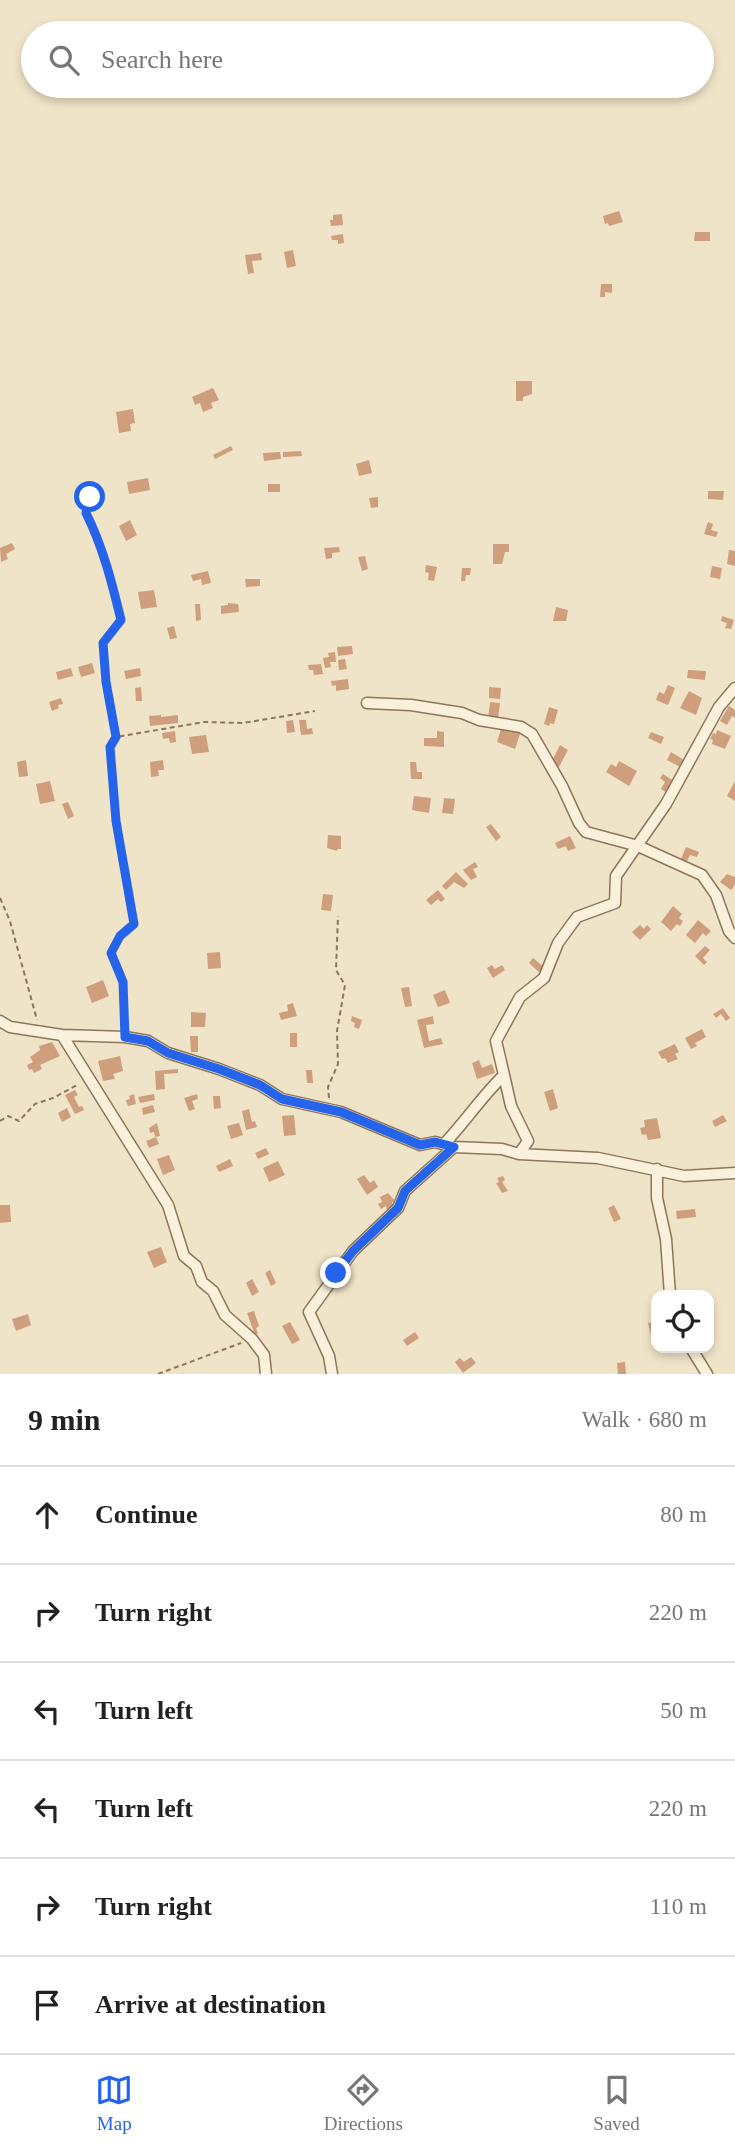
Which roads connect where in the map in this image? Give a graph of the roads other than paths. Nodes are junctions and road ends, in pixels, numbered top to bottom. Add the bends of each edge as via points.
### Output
1 (735, 688) edge
2 (368, 703) dead end
3 (638, 846) junction
4 (735, 939) edge
5 (0, 1021) edge
6 (62, 1035) junction
7 (504, 1075) junction
8 (450, 1145) junction
9 (519, 1154) junction
10 (657, 1170) junction
11 (735, 1173) edge
12 (670, 1290) edge
13 (694, 1353) edge
14 (266, 1374) edge
15 (332, 1374) edge
16 (707, 1374) edge

1 - 3 street via 719,707
2 - 3 street via 462,713 521,727 531,734 586,832
3 - 4 street via 702,875
3 - 7 street via 616,876 615,904 577,917 558,943 544,978 520,997 496,1041
5 - 6 street via 10,1027
6 - 8 street via 148,1041 168,1053 260,1085 282,1099 330,1109 420,1145
6 - 14 street via 168,1205 184,1256 213,1291 225,1315 264,1355
7 - 8 street
7 - 9 street via 511,1106 528,1141
8 - 9 street
8 - 15 street via 405,1191 398,1208 353,1251 309,1312
9 - 10 street via 598,1158
10 - 11 street via 684,1175
10 - 12 street
13 - 16 street

